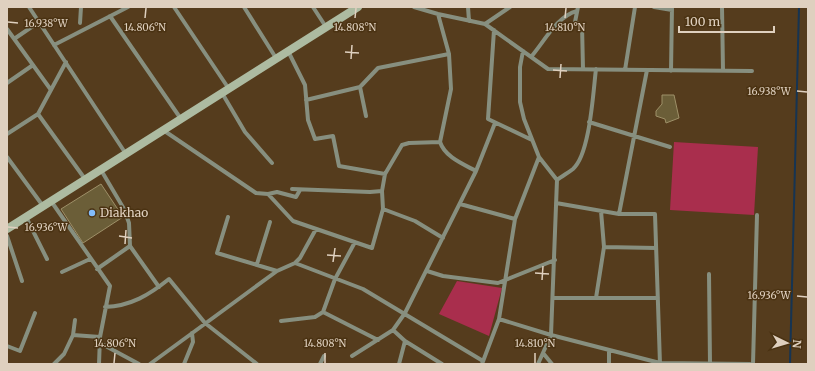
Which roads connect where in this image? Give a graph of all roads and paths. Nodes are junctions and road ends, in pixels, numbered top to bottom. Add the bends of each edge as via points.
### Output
1 (29, 7) edge
2 (80, 7) edge
3 (127, 7) edge
4 (174, 7) edge
5 (244, 7) edge
6 (313, 7) edge
7 (358, 7) edge
8 (414, 7) edge
9 (468, 7) edge
10 (510, 7) edge
11 (635, 7) edge
12 (654, 7) edge
13 (722, 7) edge
14 (430, 9) edge
15 (577, 9) edge
16 (672, 9) edge
17 (438, 14) junction
18 (110, 16) junction
19 (469, 20) junction
20 (39, 22) junction
21 (80, 23) dead end
22 (485, 24) junction
23 (326, 27) junction
24 (7, 29) edge
25 (494, 30) junction
26 (14, 39) junction
27 (54, 45) junction
28 (288, 51) junction
29 (523, 51) junction
30 (449, 54) junction
31 (531, 57) junction
32 (277, 59) junction
33 (66, 62) junction
34 (33, 65) junction
35 (583, 69) junction
36 (596, 70) junction
37 (624, 70) junction
38 (647, 70) junction
39 (671, 71) junction
40 (723, 71) junction
41 (752, 71) dead end
42 (7, 83) edge
43 (360, 87) junction
44 (51, 90) junction
45 (226, 91) junction
46 (306, 100) junction
47 (38, 114) junction
48 (366, 116) dead end
49 (181, 119) junction
50 (589, 122) junction
51 (495, 123) junction
52 (163, 130) junction
53 (7, 134) edge
54 (634, 136) junction
55 (532, 140) junction
56 (440, 142) junction
57 (670, 146) dead end
58 (126, 154) junction
59 (7, 157) edge
60 (539, 157) junction
61 (272, 163) dead end
62 (101, 169) junction
63 (476, 171) junction
64 (385, 174) junction
65 (85, 179) junction
66 (557, 180) junction
67 (292, 189) dead end
68 (300, 190) junction
69 (382, 190) junction
70 (268, 194) junction
71 (51, 201) junction
72 (556, 203) junction
73 (460, 204) junction
74 (43, 206) junction
75 (383, 209) junction
76 (601, 211) junction
77 (619, 214) junction
78 (756, 215) dead end
79 (26, 217) junction
80 (228, 217) dead end
81 (515, 219) junction
82 (270, 222) dead end
83 (7, 228) edge
84 (316, 229) junction
85 (7, 236) edge
86 (443, 238) junction
87 (355, 242) junction
88 (130, 246) junction
89 (604, 247) junction
90 (656, 248) junction
91 (90, 258) junction
92 (47, 259) dead end
93 (555, 260) junction
94 (295, 263) junction
95 (257, 264) junction
96 (97, 269) junction
97 (276, 270) junction
98 (427, 271) junction
99 (62, 272) dead end
100 (709, 274) dead end
101 (335, 278) junction
102 (506, 280) junction
103 (22, 281) dead end
104 (159, 287) junction
105 (553, 298) junction
106 (596, 298) junction
107 (658, 298) junction
108 (105, 307) junction
109 (322, 312) junction
110 (405, 312) junction
111 (35, 313) dead end
112 (499, 319) junction
113 (75, 320) dead end
114 (281, 321) dead end
115 (205, 323) junction
116 (393, 330) junction
117 (192, 333) junction
118 (73, 335) junction
119 (551, 335) junction
120 (100, 337) junction
121 (378, 340) junction
122 (406, 341) junction
123 (100, 343) junction
124 (7, 346) edge
125 (609, 350) junction
126 (543, 353) junction
127 (324, 356) dead end
128 (352, 356) dead end
129 (483, 362) edge
130 (54, 364) edge
131 (98, 364) edge
132 (140, 364) edge
133 (150, 364) edge
134 (184, 364) edge
135 (257, 364) edge
136 (320, 364) edge
137 (398, 364) edge
138 (442, 364) edge
139 (538, 364) edge
140 (552, 364) edge
141 (609, 364) edge
142 (660, 364) edge
143 (710, 364) edge
144 (750, 364) edge
145 (753, 364) edge

1 - 20 street
2 - 21 street
3 - 18 street
4 - 45 street
5 - 32 street
6 - 23 street
7 - 23 main road
8 - 14 street
9 - 19 street
10 - 22 street
11 - 37 street
12 - 16 street
13 - 40 street
14 - 17 street
15 - 31 street via 562,19
15 - 35 street via 575,22 582,26
16 - 39 street
17 - 19 street
17 - 30 street
18 - 27 street
18 - 49 street
19 - 22 street
20 - 26 street
20 - 27 street
22 - 25 street
23 - 28 main road
24 - 26 street
25 - 29 street
25 - 51 street via 488,119
26 - 34 street
27 - 33 street
28 - 32 main road
28 - 46 street via 305,85
29 - 31 street
29 - 55 street via 520,67 520,102
30 - 43 street via 378,68
30 - 56 street via 451,90
31 - 35 street via 548,69
32 - 45 main road
33 - 44 street
33 - 58 street
34 - 42 street
34 - 44 street
35 - 36 street
36 - 37 street
36 - 50 street
37 - 38 street
38 - 39 street
38 - 54 street
39 - 40 street
40 - 41 street
43 - 46 street
43 - 48 street
44 - 47 street
45 - 49 main road
45 - 61 street via 245,132
46 - 64 street via 308,120 315,139 333,136 338,166
47 - 53 street
47 - 65 street
49 - 52 main road
50 - 54 street
50 - 66 street via 581,157 573,169
51 - 55 street
51 - 63 street
52 - 58 main road
52 - 70 street via 256,193
54 - 57 street
54 - 77 street
55 - 60 street
56 - 63 street via 449,155
56 - 64 street via 402,145
58 - 62 main road
59 - 74 street
60 - 66 street
60 - 81 street
62 - 65 main road
62 - 88 street via 124,209 129,223
63 - 73 street
64 - 69 street
65 - 71 main road
66 - 72 street
67 - 68 street
68 - 69 street
68 - 70 street via 296,198 277,192
69 - 75 street
70 - 84 street via 294,221
71 - 74 main road
71 - 91 street
72 - 76 street
72 - 93 street
73 - 81 street
73 - 86 street
74 - 79 main road
75 - 86 street via 415,221
75 - 87 street via 372,248
76 - 77 street
76 - 89 street
77 - 90 street via 655,214
78 - 145 street
79 - 83 main road
79 - 92 street
80 - 95 street via 217,253
81 - 102 street
82 - 95 street
84 - 87 street
84 - 94 street
85 - 103 street
86 - 98 street
87 - 101 street
88 - 96 street
88 - 104 street
89 - 90 street
89 - 106 street
90 - 107 street
91 - 96 street
91 - 99 street
93 - 102 street
93 - 105 street
94 - 97 street
94 - 101 street
95 - 97 street
96 - 108 street via 110,286
97 - 115 street
98 - 102 street via 443,276 498,283
98 - 110 street
100 - 143 street
101 - 109 street
101 - 110 street via 363,289
102 - 112 street
104 - 108 street via 143,298 121,306
104 - 115 street via 169,279
105 - 106 street
105 - 119 street
106 - 107 street
107 - 142 street
108 - 120 street
109 - 114 street via 315,317
109 - 121 street
110 - 116 street
110 - 129 street
111 - 124 street via 20,351
112 - 119 street
112 - 129 street
113 - 118 street
115 - 117 street
115 - 135 street
116 - 121 street
116 - 122 street
117 - 133 street
117 - 134 street via 193,342
118 - 120 street
118 - 130 street via 64,354
119 - 125 street
119 - 126 street
120 - 123 street
121 - 128 street
122 - 137 street
122 - 138 street
123 - 131 street
123 - 132 street
125 - 141 street
125 - 142 street
126 - 139 street
126 - 140 street
127 - 136 street
142 - 143 street
143 - 144 street

